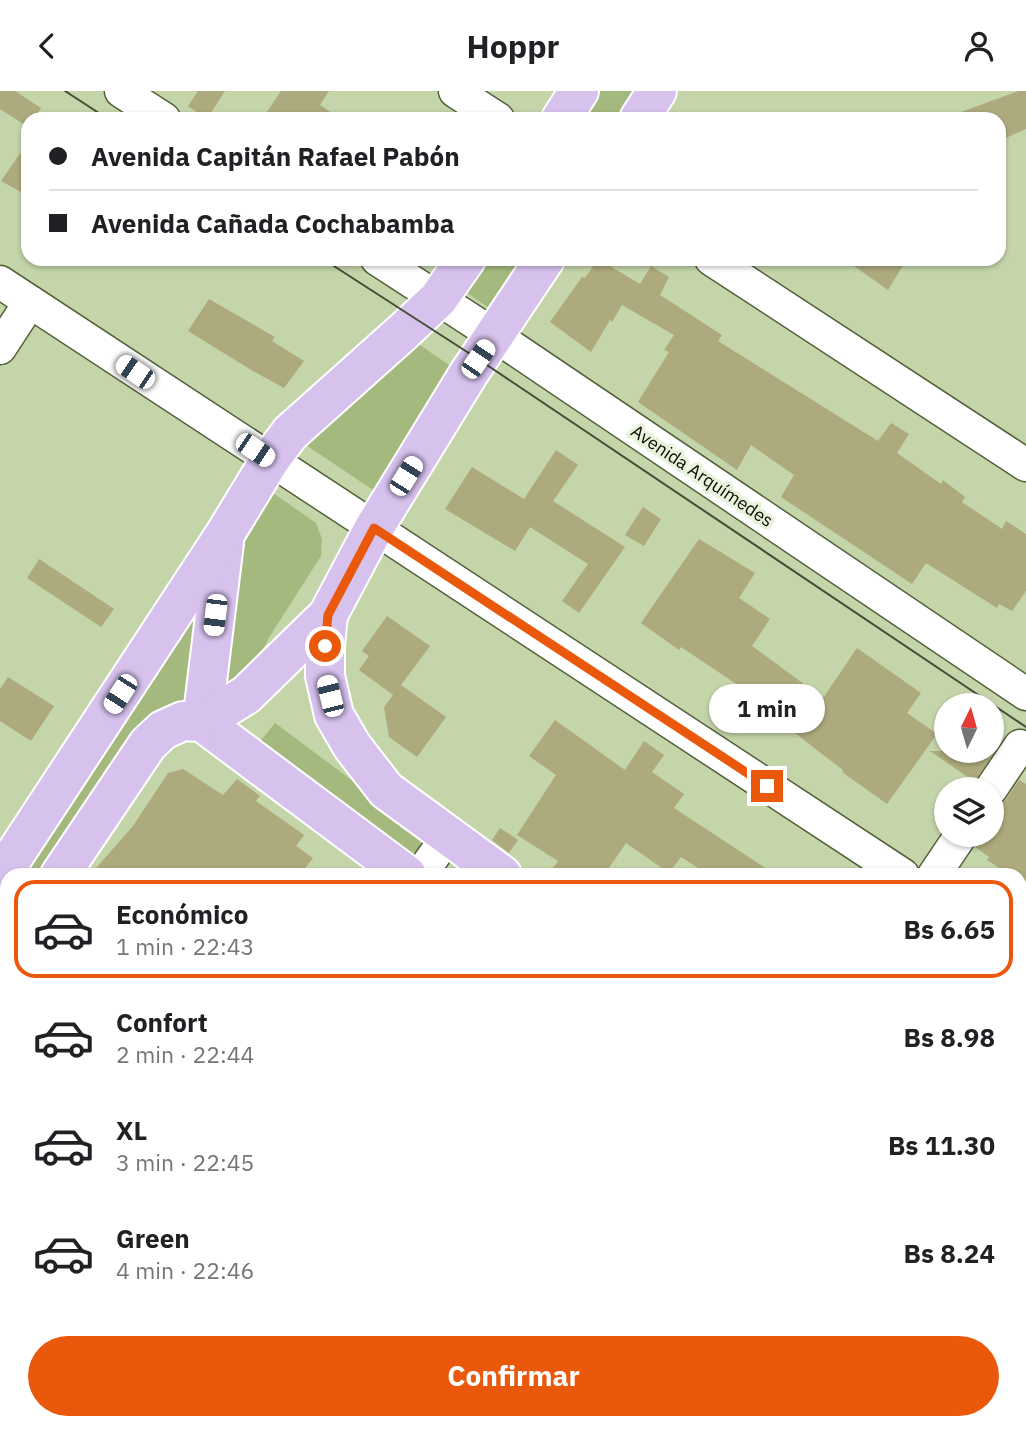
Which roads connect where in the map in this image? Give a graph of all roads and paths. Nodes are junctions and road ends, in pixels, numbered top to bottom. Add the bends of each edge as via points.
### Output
1 (121, 91) edge
2 (455, 91) edge
3 (579, 91) edge
4 (657, 91) edge
5 (153, 112) edge
6 (487, 112) edge
7 (566, 112) edge
8 (644, 112) edge
9 (388, 266) edge
10 (461, 266) edge
11 (540, 266) edge
12 (722, 266) edge
13 (0, 282) edge
14 (438, 299) junction
15 (30, 302) junction
16 (494, 335) junction
17 (0, 348) edge
18 (270, 460) junction
19 (1026, 465) edge
20 (374, 528) junction
21 (225, 534) junction
22 (328, 615) junction
23 (1026, 694) edge
24 (202, 722) junction
25 (1020, 746) dead end
26 (999, 777) edge
27 (449, 836) junction
28 (953, 847) edge
29 (6, 868) edge
30 (65, 868) edge
31 (398, 868) edge
32 (425, 868) edge
33 (492, 868) edge
34 (892, 868) edge
35 (939, 868) edge

1 - 5 street
2 - 6 street
3 - 7 main road
4 - 8 main road
9 - 14 street, Avenida Arquímedes
10 - 14 main road
11 - 16 main road
12 - 19 street
13 - 15 street
14 - 16 street, Avenida Arquímedes
14 - 18 main road via 290,433
15 - 17 street
15 - 18 street
16 - 20 main road
16 - 23 street, Avenida Arquímedes
18 - 20 street
18 - 21 main road
20 - 22 main road
20 - 34 street
21 - 24 main road
21 - 29 main road
22 - 24 main road via 246,695
22 - 27 main road via 325,676 334,715 386,790
24 - 30 main road via 183,721 148,744
24 - 31 main road
25 - 26 street
27 - 32 street
27 - 33 main road
28 - 35 street

